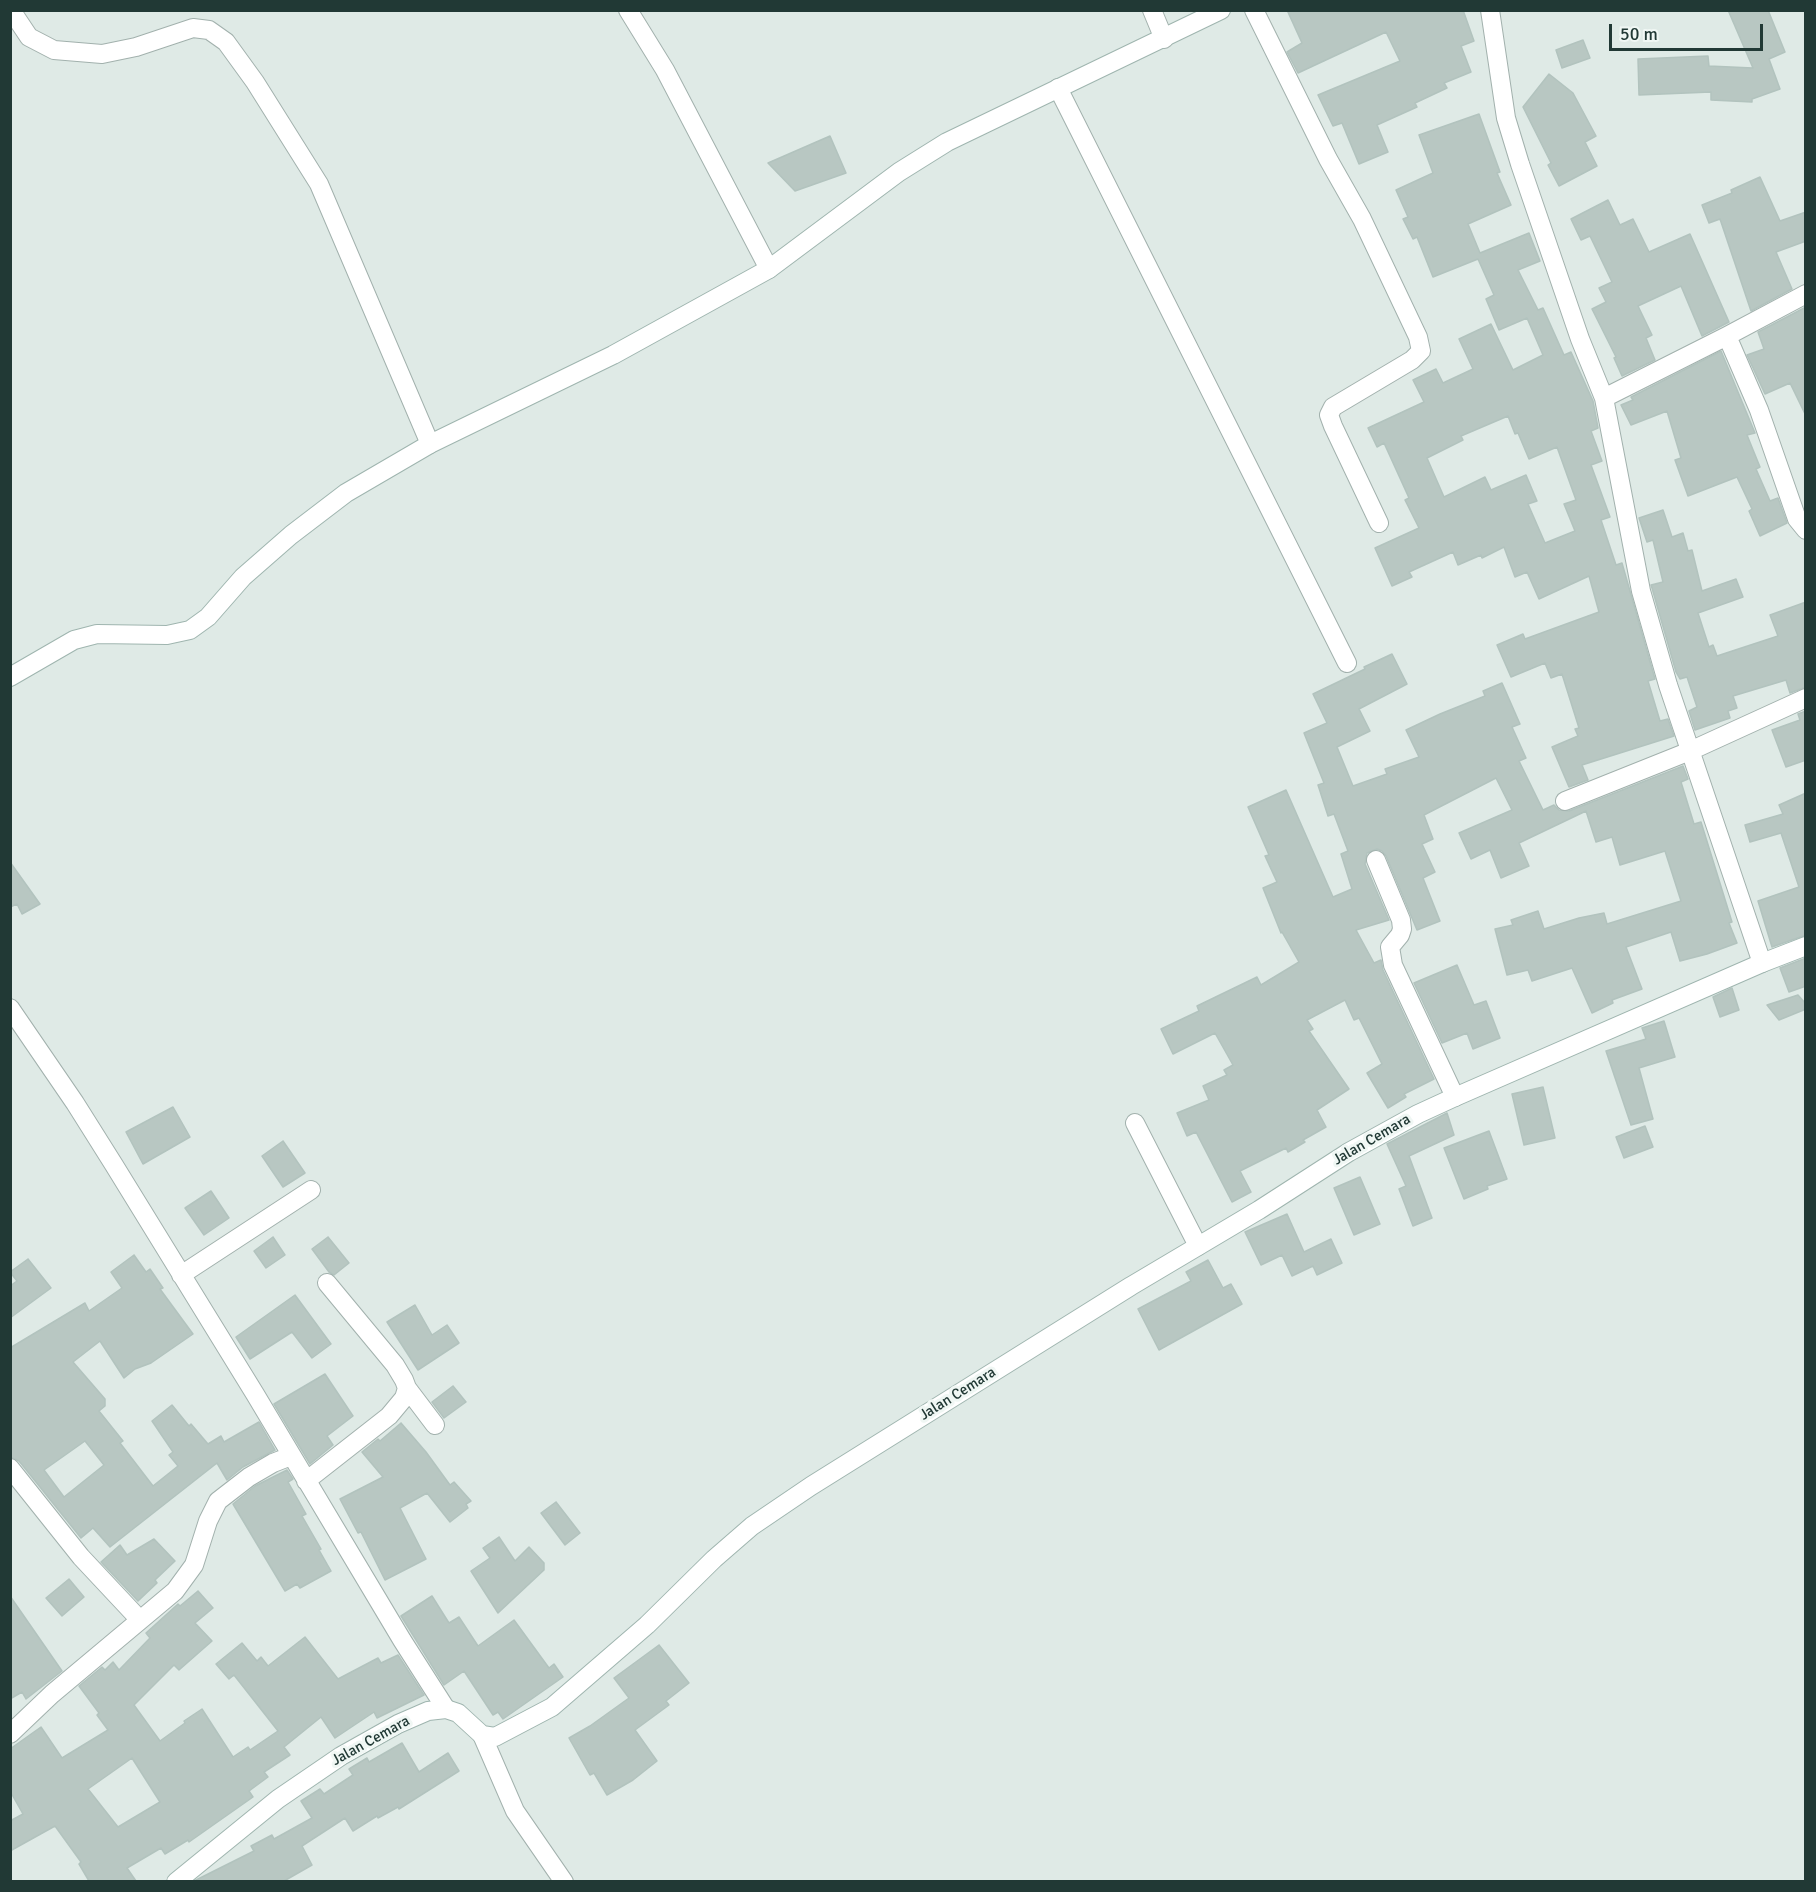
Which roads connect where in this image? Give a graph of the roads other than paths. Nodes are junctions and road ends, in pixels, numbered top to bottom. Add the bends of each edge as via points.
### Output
1 (11, 10) edge
2 (628, 10) edge
3 (1152, 10) edge
4 (1221, 10) edge
5 (1254, 10) edge
6 (1490, 10) edge
7 (1164, 39) junction
8 (1058, 88) junction
9 (769, 269) junction
10 (1806, 294) edge
11 (1727, 336) junction
12 (1604, 398) junction
13 (430, 444) junction
14 (1379, 523) dead end
15 (1806, 530) edge
16 (1347, 663) dead end
17 (10, 677) edge
18 (1806, 698) edge
19 (1690, 751) junction
20 (1565, 801) dead end
21 (1376, 860) dead end
22 (1806, 946) edge
23 (1762, 963) junction
24 (10, 1008) edge
25 (1455, 1097) junction
26 (1135, 1123) dead end
27 (311, 1190) dead end
28 (1198, 1246) junction
29 (180, 1275) junction
30 (327, 1283) dead end
31 (406, 1388) junction
32 (435, 1425) dead end
33 (291, 1456) junction
34 (10, 1468) edge
35 (306, 1481) junction
36 (140, 1620) junction
37 (447, 1708) junction
38 (10, 1734) edge
39 (482, 1735) junction
40 (176, 1881) edge
41 (564, 1881) edge

1 - 13 street via 29,37 54,50 102,54 194,28 209,30 226,42 319,184
2 - 9 street via 665,70
3 - 7 street
4 - 7 street
5 - 14 street via 1418,337 1421,351 1412,360 1333,407 1329,415
6 - 12 street via 1509,127 1580,339
7 - 8 street
8 - 9 street via 947,142 899,172
8 - 16 street
9 - 13 street via 613,356
10 - 11 street
11 - 12 street
11 - 15 street via 1760,410 1797,519
12 - 19 street via 1641,591
13 - 17 street via 346,494 291,535 243,576 208,617 190,630 167,635 98,633 74,640
18 - 19 street
19 - 20 street
19 - 23 street
21 - 25 street via 1401,920 1400,936 1390,946 1393,965
22 - 23 street, Jalan Cemara
23 - 25 street, Jalan Cemara
24 - 29 street via 75,1103
25 - 28 street, Jalan Cemara via 1349,1152
26 - 28 street
27 - 29 street
28 - 39 street, Jalan Cemara via 752,1526 552,1707 495,1737
29 - 33 street
30 - 31 street via 395,1365
31 - 32 street
31 - 35 street via 404,1398 389,1416
33 - 35 street
33 - 36 street via 273,1462 218,1501 194,1565 175,1590
34 - 36 street via 81,1557
35 - 37 street
36 - 38 street
37 - 39 street
37 - 40 street, Jalan Cemara via 428,1711 398,1724 341,1756 278,1799
39 - 41 street via 515,1811

